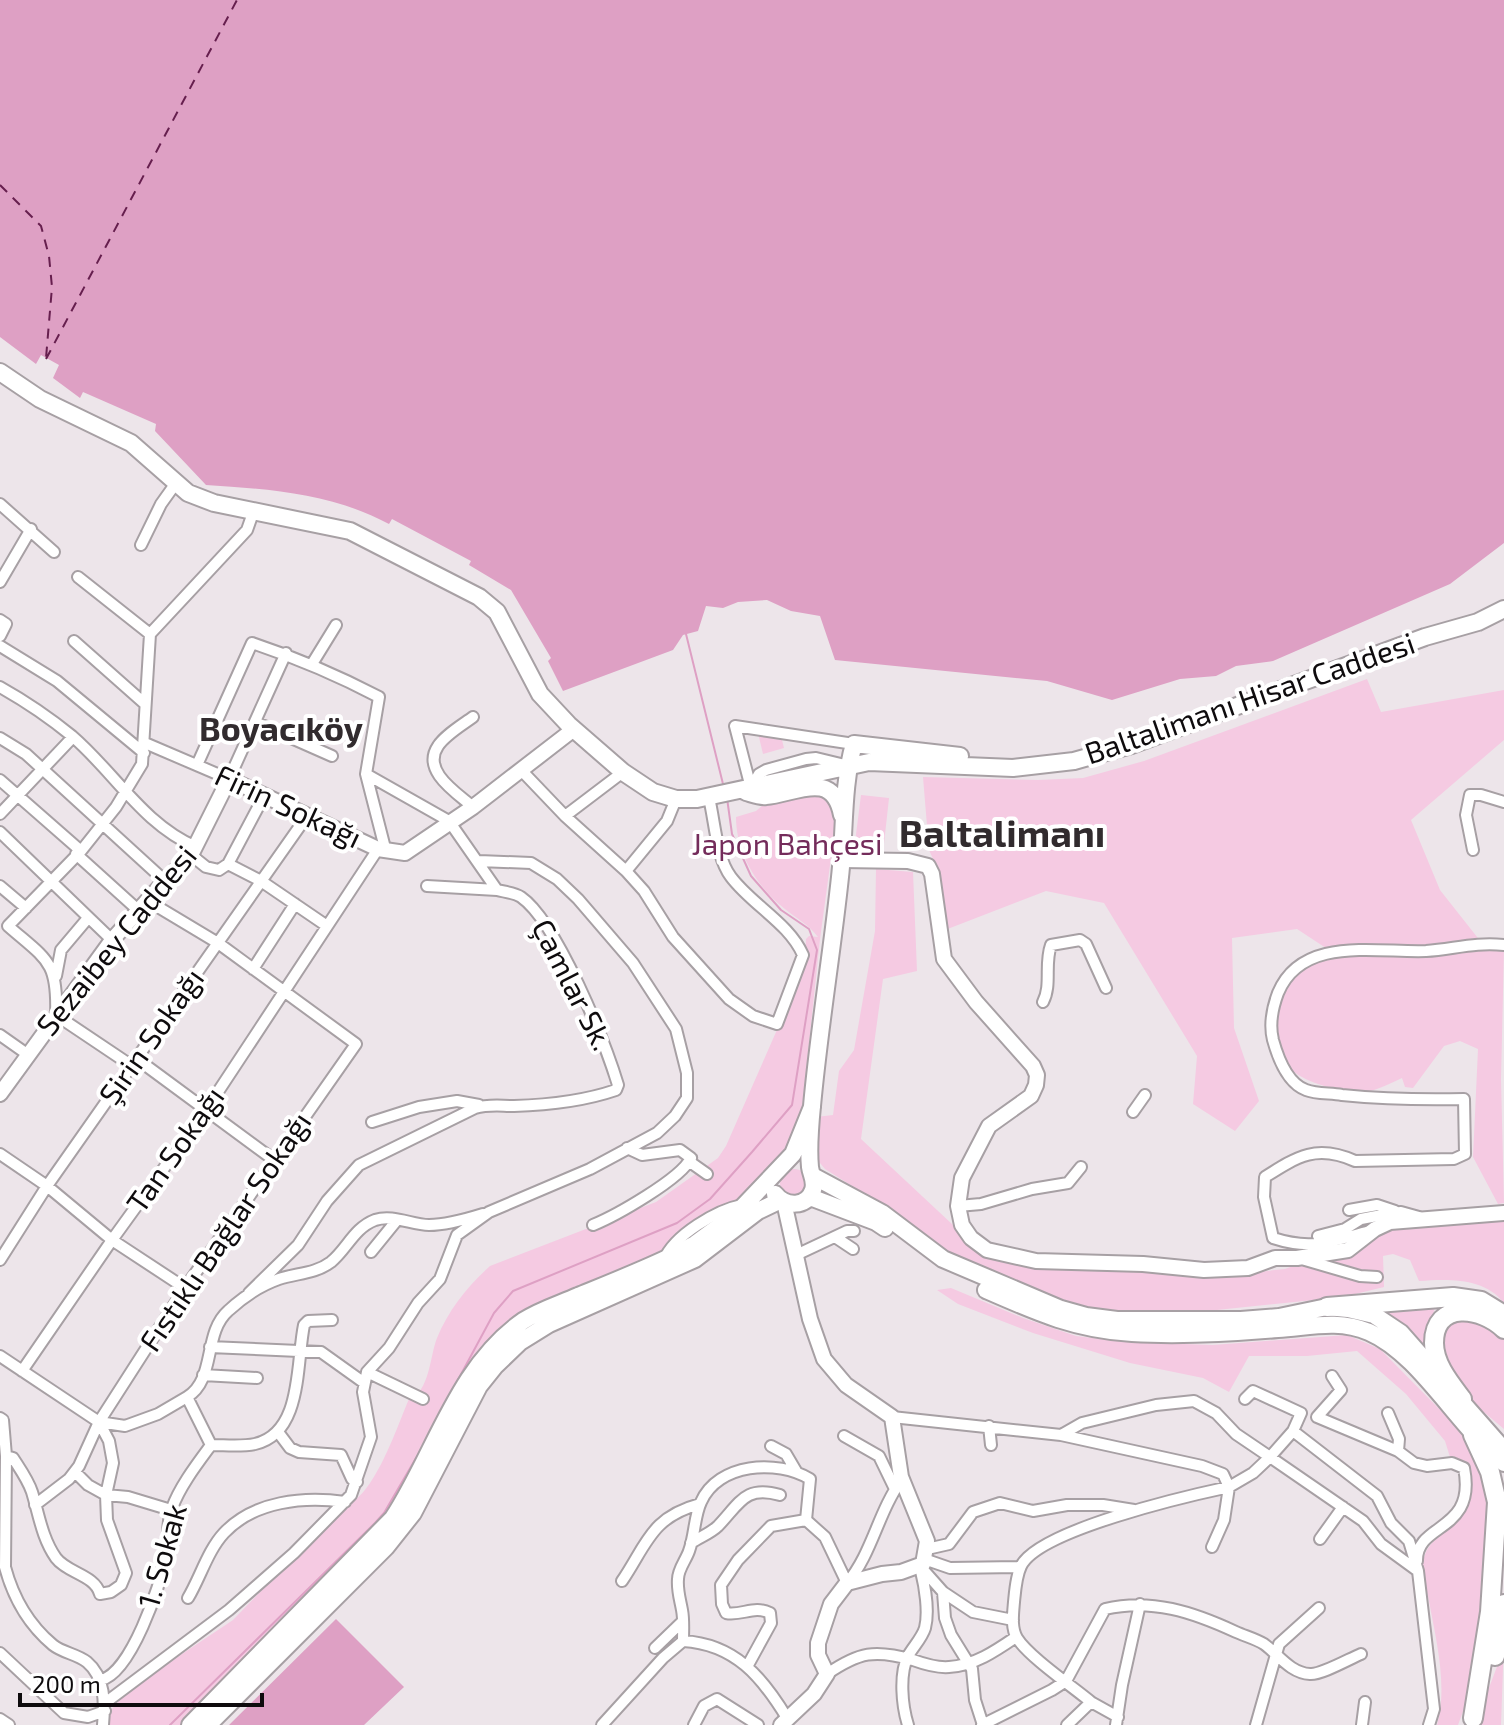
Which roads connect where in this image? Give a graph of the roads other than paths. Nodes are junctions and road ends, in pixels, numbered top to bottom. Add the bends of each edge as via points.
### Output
1 (0, 372) edge
2 (176, 483) junction
3 (0, 504) edge
4 (254, 510) junction
5 (31, 529) junction
6 (141, 545) dead end
7 (54, 552) dead end
8 (78, 577) dead end
9 (0, 582) edge
10 (1504, 609) edge
11 (0, 620) edge
12 (336, 625) dead end
13 (150, 634) junction
14 (0, 636) edge
15 (74, 641) dead end
16 (0, 646) edge
17 (286, 653) junction
18 (312, 664) junction
19 (0, 687) edge
20 (144, 703) junction
21 (473, 717) dead end
22 (255, 722) junction
23 (574, 729) junction
24 (73, 737) junction
25 (0, 738) edge
26 (854, 744) junction
27 (144, 748) junction
28 (332, 756) dead end
29 (197, 765) junction
30 (852, 765) junction
31 (977, 766) junction
32 (42, 769) junction
33 (619, 769) junction
34 (522, 771) junction
35 (366, 774) junction
36 (229, 779) junction
37 (0, 780) edge
38 (746, 789) junction
39 (125, 792) junction
40 (19, 795) junction
41 (264, 796) junction
42 (709, 798) junction
43 (676, 799) junction
44 (1504, 802) edge
45 (473, 807) junction
46 (0, 814) edge
47 (307, 816) junction
48 (565, 816) junction
49 (449, 821) junction
50 (103, 822) junction
51 (845, 828) junction
52 (0, 832) edge
53 (1473, 850) dead end
54 (194, 851) junction
55 (382, 851) junction
56 (79, 853) junction
57 (842, 860) junction
58 (479, 861) junction
59 (228, 864) junction
60 (626, 871) junction
61 (53, 881) junction
62 (165, 881) junction
63 (261, 881) junction
64 (0, 886) edge
65 (427, 886) dead end
66 (497, 890) junction
67 (295, 904) junction
68 (143, 905) junction
69 (26, 908) junction
70 (88, 918) junction
71 (327, 926) junction
72 (112, 940) junction
73 (218, 943) junction
74 (1504, 945) edge
75 (253, 969) junction
76 (56, 982) junction
77 (1106, 988) dead end
78 (284, 990) junction
79 (1043, 1002) dead end
80 (56, 1015) junction
81 (0, 1035) edge
82 (27, 1054) junction
83 (135, 1063) junction
84 (2, 1088) edge
85 (1145, 1095) dead end
86 (487, 1105) junction
87 (812, 1107) junction
88 (206, 1110) junction
89 (1133, 1112) dead end
90 (372, 1122) dead end
91 (627, 1148) junction
92 (0, 1154) edge
93 (274, 1160) junction
94 (690, 1162) junction
95 (1081, 1167) dead end
96 (780, 1168) junction
97 (707, 1174) dead end
98 (812, 1174) junction
99 (47, 1186) junction
100 (807, 1199) junction
101 (782, 1201) junction
102 (958, 1206) junction
103 (1349, 1210) dead end
104 (489, 1212) junction
105 (1401, 1212) junction
106 (1504, 1213) edge
107 (397, 1220) junction
108 (1426, 1220) junction
109 (593, 1225) dead end
110 (1375, 1229) junction
111 (854, 1231) dead end
112 (1318, 1236) dead end
113 (794, 1237) junction
114 (835, 1237) junction
115 (112, 1240) junction
116 (853, 1249) dead end
117 (371, 1252) dead end
118 (796, 1255) junction
119 (1297, 1258) junction
120 (0, 1260) edge
121 (1377, 1277) dead end
122 (185, 1288) junction
123 (249, 1293) junction
124 (1327, 1307) junction
125 (1504, 1315) edge
126 (332, 1320) dead end
127 (1504, 1329) edge
128 (210, 1347) junction
129 (298, 1352) junction
130 (0, 1356) edge
131 (22, 1371) junction
132 (203, 1375) junction
133 (1332, 1376) dead end
134 (365, 1377) junction
135 (257, 1378) dead end
136 (187, 1397) junction
137 (423, 1399) dead end
138 (1245, 1399) dead end
139 (1462, 1399) junction
140 (1388, 1413) dead end
141 (892, 1417) junction
142 (0, 1418) edge
143 (99, 1422) junction
144 (989, 1426) junction
145 (1476, 1428) junction
146 (1293, 1431) junction
147 (278, 1432) junction
148 (1504, 1433) edge
149 (1061, 1435) junction
150 (844, 1436) dead end
151 (211, 1445) junction
152 (991, 1445) dead end
153 (771, 1446) dead end
154 (1504, 1450) edge
155 (1398, 1451) junction
156 (6, 1456) junction
157 (1270, 1457) junction
158 (1504, 1463) edge
159 (796, 1471) junction
160 (75, 1472) junction
161 (357, 1482) junction
162 (898, 1484) junction
163 (1229, 1487) junction
164 (106, 1495) junction
165 (780, 1495) dead end
166 (345, 1502) junction
167 (700, 1504) junction
168 (35, 1505) junction
169 (1343, 1507) junction
170 (171, 1510) junction
171 (1138, 1511) junction
172 (806, 1520) junction
173 (1320, 1539) dead end
174 (691, 1543) junction
175 (1212, 1547) dead end
176 (923, 1558) junction
177 (1020, 1567) junction
178 (1418, 1571) junction
179 (622, 1581) dead end
180 (847, 1583) junction
181 (943, 1592) junction
182 (188, 1598) dead end
183 (1140, 1604) junction
184 (1504, 1604) edge
185 (1319, 1608) dead end
186 (1013, 1620) junction
187 (683, 1621) junction
188 (1016, 1637) junction
189 (683, 1641) junction
190 (655, 1648) dead end
191 (0, 1653) edge
192 (1361, 1654) dead end
193 (1274, 1656) junction
194 (907, 1658) junction
195 (969, 1661) junction
196 (748, 1665) junction
197 (827, 1674) junction
198 (101, 1680) junction
199 (1066, 1681) junction
200 (1091, 1702) junction
201 (1365, 1702) dead end
202 (105, 1707) junction
203 (734, 1708) junction
204 (0, 1719) edge
205 (1117, 1721) edge
206 (1472, 1721) edge
207 (784, 1722) edge
208 (9, 1725) edge
209 (103, 1725) edge
210 (190, 1725) edge
211 (208, 1725) edge
212 (602, 1725) edge
213 (694, 1725) edge
214 (742, 1725) edge
215 (758, 1725) edge
216 (908, 1725) edge
217 (982, 1725) edge
218 (1067, 1725) edge
219 (1256, 1725) edge
220 (1362, 1725) edge
221 (1429, 1725) edge

1 - 2 main road via 40,399 131,443
2 - 4 main road via 197,497
2 - 6 street
3 - 5 street
4 - 13 street via 247,530
4 - 23 main road via 350,531 479,597 505,623 540,694
5 - 7 street
5 - 9 street
8 - 13 street
10 - 31 main road, Baltalimanı Hisar Caddesi via 1131,745 1041,766
11 - 14 street via 6,624
12 - 18 street
13 - 20 street
15 - 20 street
16 - 27 street, Firin Sokağı via 57,681
17 - 18 street
17 - 22 street, Sezaibey Caddesi
17 - 29 street via 252,643
18 - 35 street via 379,697
19 - 24 street
20 - 27 street
21 - 45 street via 438,745 434,764 438,775
22 - 28 street
22 - 36 street, Sezaibey Caddesi
23 - 33 main road
23 - 34 street
24 - 32 street
24 - 39 street
25 - 32 street
26 - 30 main road
26 - 31 main road via 958,755
26 - 38 street via 735,726
27 - 29 street, Firin Sokağı
27 - 39 street via 142,764
29 - 36 street, Firin Sokağı
30 - 31 main road, Baltalimanı Hisar Caddesi
30 - 38 main road, Baltalimanı Hisar Caddesi
30 - 51 main road
32 - 40 street
32 - 50 street
33 - 43 main road via 653,792
33 - 48 street
34 - 45 street
34 - 48 street
35 - 49 street
35 - 55 street
36 - 41 street, Firin Sokağı
36 - 54 street, Sezaibey Caddesi
37 - 40 street
38 - 42 main road, Baltalimanı Hisar Caddesi
38 - 51 main road via 763,796 807,786 824,789 838,801
39 - 50 street
39 - 54 street
40 - 46 street
40 - 56 street
41 - 47 street, Firin Sokağı
41 - 59 street
42 - 43 main road, Baltalimanı Hisar Caddesi
42 - 60 street via 729,874 803,955 777,1024 729,999 673,937
43 - 60 street via 667,821
44 - 53 street via 1470,795 1466,815
45 - 49 street
47 - 55 street, Firin Sokağı
47 - 63 street, Şirin Sokağı
48 - 60 street
49 - 55 street via 405,853
49 - 58 street, Çamlar Sk.
50 - 56 street
50 - 62 street
51 - 57 main road
52 - 61 street
54 - 59 street via 206,867 219,870
54 - 62 street, Sezaibey Caddesi
55 - 71 street, Tan Sokağı
56 - 61 street
56 - 68 street
57 - 87 main road
57 - 102 street via 928,866 944,959 1037,1075 1031,1096 989,1126 962,1178
58 - 66 street, Çamlar Sk.
58 - 91 street via 531,863 557,879 633,963 676,1029 687,1098 657,1133
59 - 63 street
61 - 69 street
61 - 70 street
62 - 68 street, Sezaibey Caddesi
63 - 67 street
63 - 73 street, Şirin Sokağı
64 - 69 street
65 - 66 street
66 - 86 street, Çamlar Sk. via 519,896 552,936 607,1047 618,1085 616,1090 569,1101
67 - 71 street
67 - 75 street
68 - 72 street, Sezaibey Caddesi
68 - 73 street
69 - 76 street via 8,926 48,962
70 - 72 street
70 - 76 street via 61,950
71 - 78 street, Tan Sokağı
72 - 80 street, Sezaibey Caddesi
73 - 75 street
73 - 83 street, Şirin Sokağı
74 - 110 street via 1332,952 1312,957 1281,985 1271,1029 1290,1079 1304,1089 1394,1100 1464,1099 1465,1154 1454,1159 1355,1161 1319,1151 1265,1177 1273,1238 1318,1246
75 - 78 street
76 - 80 street
77 - 79 street via 1086,944 1080,940 1051,945
78 - 88 street, Tan Sokağı
78 - 93 street, Fıstıklı Bağlar Sokağı via 356,1044
80 - 82 street, Sezaibey Caddesi
80 - 83 street
81 - 82 street
82 - 84 street, Sezaibey Caddesi
83 - 88 street
83 - 99 street, Şirin Sokağı
85 - 89 street
86 - 90 street via 457,1101
86 - 123 street via 359,1165 334,1191 298,1245
87 - 96 main road via 793,1154
87 - 98 main road
88 - 93 street
88 - 115 street, Tan Sokağı
91 - 94 street via 642,1155 680,1150
91 - 104 street
92 - 99 street
93 - 122 street, Fıstıklı Bağlar Sokağı
94 - 97 street
94 - 109 street
95 - 102 street via 1068,1183
96 - 98 main road via 794,1162
96 - 101 main road via 773,1188
96 - 210 main road via 695,1244 537,1313 500,1341 465,1386 393,1518
98 - 100 main road via 815,1184
98 - 124 main road via 882,1213 943,1259 1061,1309 1117,1320 1195,1321 1279,1317
99 - 115 street
99 - 120 street, Şirin Sokağı
100 - 101 main road via 798,1204
100 - 113 street
100 - 145 main road via 876,1222 938,1268 1022,1307 1099,1331 1354,1327 1391,1345
101 - 113 street
101 - 211 main road via 758,1211 695,1259 520,1342 479,1386 413,1513 395,1536
102 - 119 street via 962,1225 987,1250 1036,1261 1204,1270
103 - 105 street via 1377,1205
104 - 107 street via 430,1225
104 - 134 street via 453,1240 440,1279
105 - 108 street
105 - 112 street via 1361,1219
106 - 108 street
107 - 117 street
107 - 123 street via 377,1219 330,1262
108 - 110 street via 1390,1222
110 - 119 street via 1348,1250
111 - 114 street
113 - 118 street
114 - 116 street
114 - 118 street
115 - 122 street
115 - 131 street, Tan Sokağı
118 - 141 street via 824,1359 846,1385
119 - 121 street
122 - 143 street, Fıstıklı Bağlar Sokağı
123 - 128 street via 217,1324
124 - 125 highway via 1453,1297 1481,1301
124 - 139 main road via 1374,1315 1401,1333
126 - 129 street via 308,1321
127 - 139 highway via 1481,1313 1462,1310 1440,1323 1434,1343 1439,1364
128 - 129 street
128 - 132 street
129 - 134 street via 321,1352
129 - 147 street via 291,1415
130 - 131 street
131 - 143 street
132 - 135 street
132 - 136 street
133 - 155 street via 1341,1390 1317,1417
134 - 137 street
134 - 161 street via 371,1437
136 - 143 street via 125,1426
136 - 151 street
138 - 146 street via 1253,1391 1301,1413
139 - 145 main road
140 - 155 street via 1399,1439
141 - 144 street
141 - 162 street
142 - 156 street
143 - 160 street, Fıstıklı Bağlar Sokağı
143 - 164 street via 113,1463
144 - 149 street
144 - 152 street
145 - 148 main road
145 - 154 main road
145 - 158 main road
145 - 206 highway via 1497,1502 1488,1625
146 - 157 street
146 - 178 street via 1377,1496 1391,1523 1409,1541
147 - 151 street via 254,1444
147 - 161 street via 299,1452 341,1455
149 - 157 street via 1082,1423 1194,1401
149 - 163 street via 1207,1467 1223,1474
150 - 162 street via 879,1456
151 - 170 street, 1. Sokak
153 - 159 street via 786,1454
155 - 178 street via 1414,1463 1464,1468 1467,1483 1461,1510 1430,1535 1417,1554
156 - 168 street via 22,1472
156 - 198 street via 5,1567 15,1597 56,1647 87,1662
157 - 163 street
157 - 169 street
159 - 167 street via 757,1467 723,1477 710,1485
159 - 172 street via 810,1479
160 - 164 street
160 - 168 street
161 - 166 street
162 - 176 street via 927,1541
162 - 180 street
163 - 171 street
163 - 175 street via 1224,1520
164 - 168 street via 107,1520 126,1573 121,1585 100,1594 93,1583 61,1563 45,1541
164 - 170 street
165 - 174 street via 766,1491 745,1496 716,1529
166 - 182 street via 301,1499 242,1519 223,1534
166 - 202 street via 229,1610
167 - 174 street
167 - 179 street via 682,1509 652,1530
169 - 173 street
169 - 178 street
170 - 198 street, 1. Sokak via 166,1556 142,1630 115,1673
171 - 176 street via 1067,1505 1033,1511 1000,1503 973,1512 949,1544
171 - 177 street via 1035,1549
172 - 180 street via 825,1537
172 - 196 street via 771,1526 721,1585 726,1613 770,1613 771,1623
174 - 187 street via 678,1575
176 - 177 street via 950,1568
176 - 180 street via 901,1572
176 - 181 street
176 - 194 street via 925,1628
177 - 186 street
178 - 221 street via 1434,1709
180 - 197 street via 831,1604 818,1643
181 - 186 street via 973,1612
181 - 195 street via 951,1635
183 - 193 street via 1176,1607 1266,1645
183 - 199 street via 1105,1609
183 - 205 street
184 - 206 highway via 1494,1658
185 - 193 street via 1279,1644
186 - 188 street
187 - 189 street
187 - 190 street
188 - 195 street via 990,1655
188 - 199 street
189 - 196 street via 719,1650
189 - 212 street
191 - 202 street via 64,1713 88,1717
192 - 193 street via 1312,1675
193 - 219 street
194 - 195 street via 950,1667
194 - 197 street via 886,1652 867,1655
194 - 216 street
195 - 217 street
196 - 207 street via 770,1690
197 - 207 street
198 - 202 street
199 - 200 street
199 - 217 street
200 - 205 street
200 - 218 street
201 - 220 street
202 - 209 street
203 - 213 street via 717,1699 704,1706
203 - 214 street
203 - 215 street
204 - 208 street

